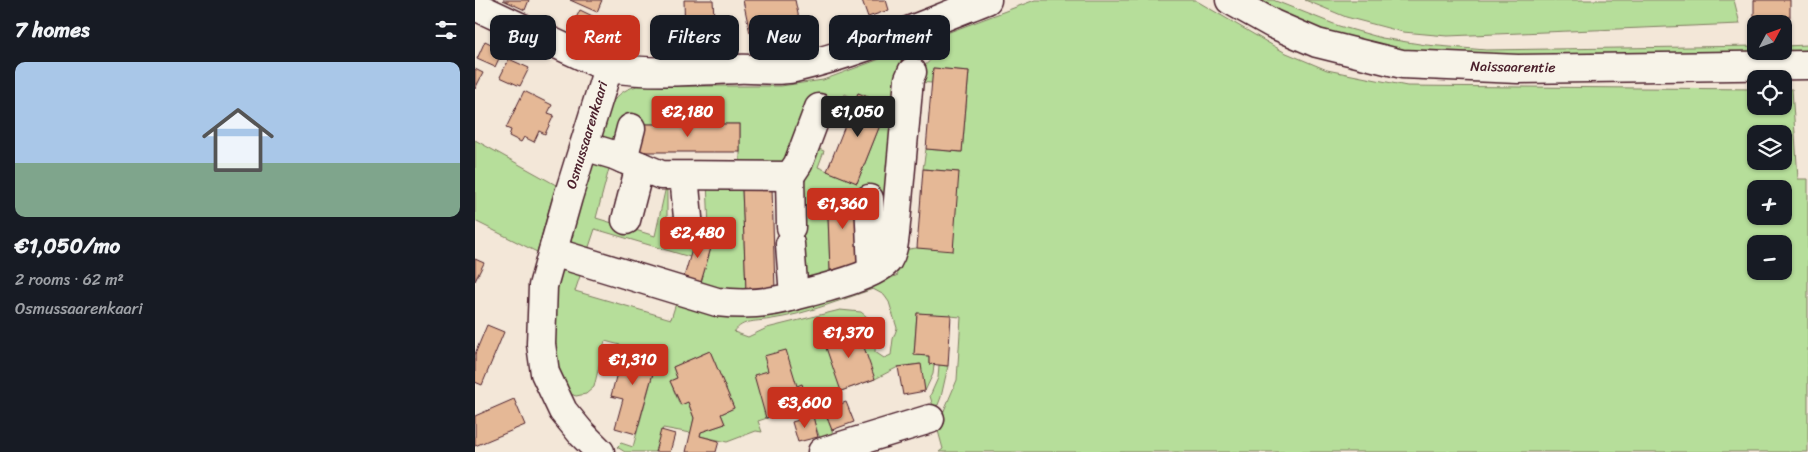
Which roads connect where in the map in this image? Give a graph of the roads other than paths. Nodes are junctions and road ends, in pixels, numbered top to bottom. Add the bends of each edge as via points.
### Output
1 (987, 0) edge
2 (1230, 0) edge
3 (475, 6) edge
4 (1808, 65) edge
5 (608, 68) junction
6 (912, 72) dead end
7 (819, 108) dead end
8 (631, 128) dead end
9 (584, 146) junction
10 (631, 162) junction
11 (684, 176) junction
12 (790, 176) junction
13 (869, 199) dead end
14 (626, 220) dead end
15 (689, 228) dead end
16 (553, 252) junction
17 (872, 271) junction
18 (795, 296) junction
19 (930, 420) dead end
20 (599, 452) edge
21 (822, 452) edge

1 - 5 street, Osmussaarenkaari via 843,54 791,69 672,73
2 - 4 street, Naissaarentie via 1317,43 1402,64 1518,69
3 - 5 street
5 - 9 street, Osmussaarenkaari
6 - 17 street via 893,250 887,262
7 - 12 street via 799,164
8 - 10 street
9 - 10 street
9 - 16 street, Osmussaarenkaari
10 - 11 street via 661,175
10 - 14 street
11 - 12 street
11 - 15 street
12 - 18 street
13 - 17 street
16 - 18 street via 717,302 739,304
16 - 20 street, Osmussaarenkaari via 543,286 541,344 545,373 563,411
17 - 18 street
19 - 21 street

